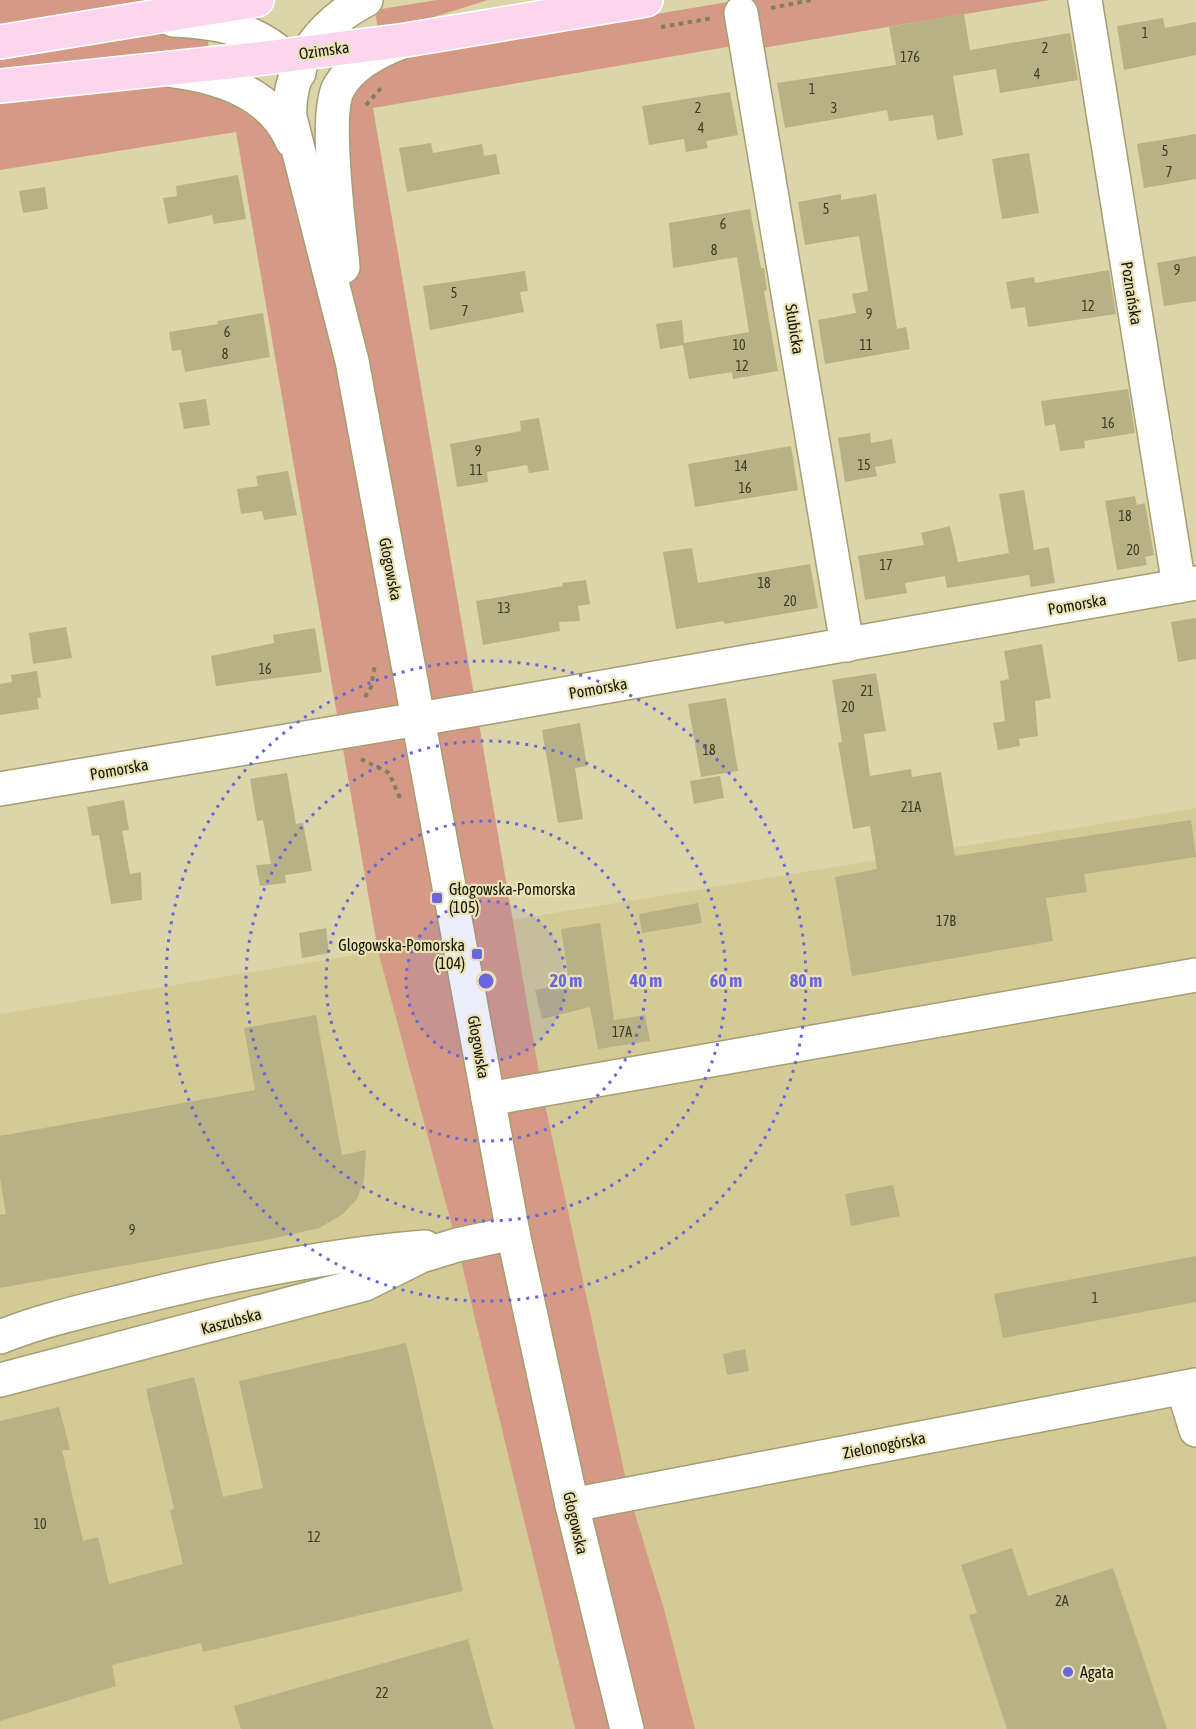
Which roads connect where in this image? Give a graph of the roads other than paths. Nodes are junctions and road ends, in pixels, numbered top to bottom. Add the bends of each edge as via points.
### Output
1 (257, 0) edge
2 (366, 0) edge
3 (646, 0) edge
4 (1085, 0) edge
5 (603, 4) edge
6 (741, 13) dead end
7 (137, 20) junction
8 (406, 40) junction
9 (0, 42) edge
10 (297, 59) junction
11 (157, 69) junction
12 (0, 86) edge
13 (299, 158) junction
14 (336, 178) junction
15 (352, 361) junction
16 (1187, 584) edge
17 (847, 645) junction
18 (418, 719) junction
19 (0, 789) edge
20 (1196, 975) edge
21 (488, 1099) junction
22 (484, 1239) junction
23 (0, 1337) edge
24 (0, 1380) edge
25 (1189, 1386) edge
26 (1196, 1430) edge
27 (572, 1505) junction
28 (627, 1729) edge

1 - 7 main road
2 - 10 street via 330,25
3 - 5 main road, Ozimska
4 - 16 street, Poznańska
5 - 8 main road, Ozimska
6 - 17 street, Słubicka
7 - 9 main road
7 - 10 street via 192,20 237,28
8 - 10 main road, Ozimska
8 - 14 street, Głogowska via 368,58 339,86 332,112
10 - 11 main road, Ozimska
10 - 13 street, Głogowska via 289,106
10 - 14 street, Głogowska via 319,109
11 - 12 main road, Ozimska
11 - 13 street, Głogowska via 209,77 258,99 283,126
13 - 15 street, Głogowska
14 - 15 street, Głogowska
15 - 18 street, Głogowska
16 - 17 street, Pomorska
17 - 18 street, Pomorska
18 - 19 street, Pomorska
18 - 21 street, Głogowska
20 - 21 street
21 - 22 street, Głogowska
22 - 23 street via 361,1252 188,1286 57,1318
22 - 24 street, Kaszubska via 421,1256 365,1284
22 - 27 street, Głogowska
25 - 26 street
25 - 27 street, Zielonogórska
27 - 28 street, Głogowska

